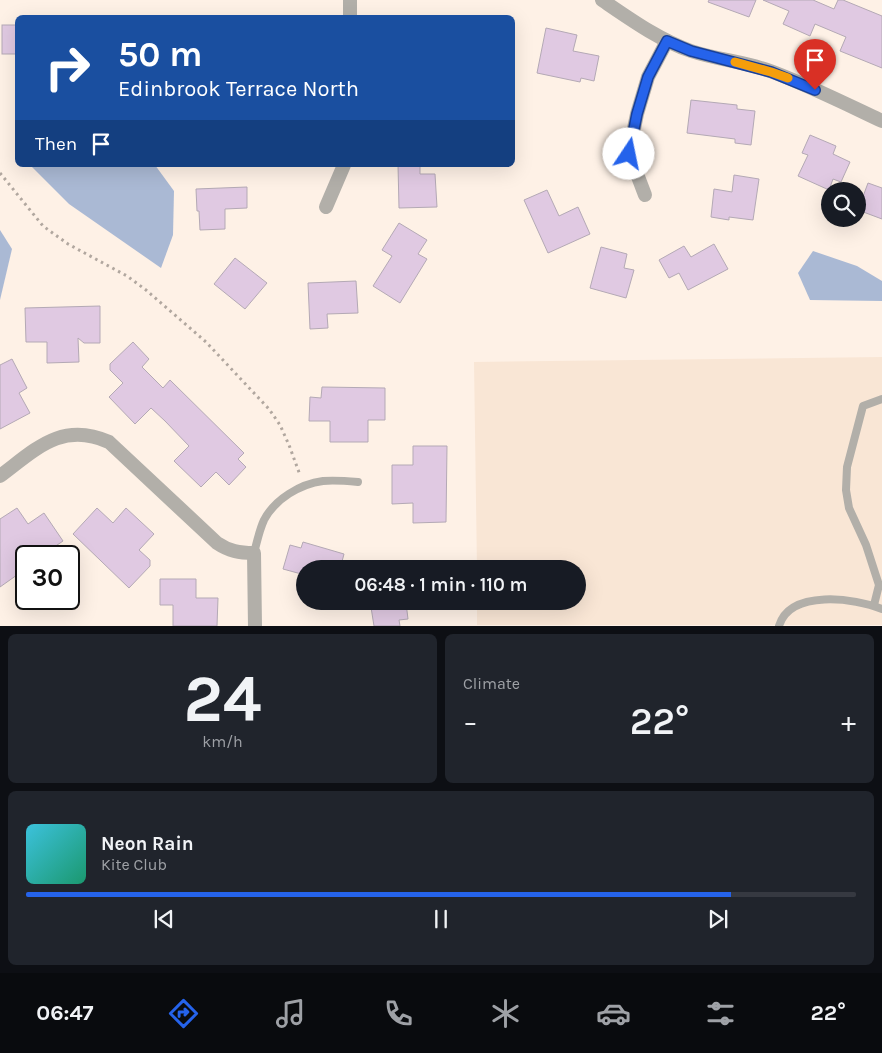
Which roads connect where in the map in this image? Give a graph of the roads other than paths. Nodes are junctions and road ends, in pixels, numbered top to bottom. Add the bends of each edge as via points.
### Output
1 (350, 0) edge
2 (602, 0) edge
3 (350, 15) edge
4 (667, 41) junction
5 (882, 120) edge
6 (343, 167) edge
7 (645, 195) dead end
8 (326, 206) dead end
9 (882, 399) edge
10 (0, 476) edge
11 (358, 482) dead end
12 (254, 553) junction
13 (874, 605) junction
14 (882, 609) edge
15 (255, 626) edge
16 (779, 626) edge

1 - 3 street
2 - 4 street
4 - 5 street via 691,51 771,72
4 - 7 street via 648,77 629,154
6 - 8 street
9 - 13 lane via 863,406 847,467 846,490 849,508 879,585
10 - 12 street via 45,443 69,435 95,436 121,452 217,543 239,553
11 - 12 lane via 323,481 288,494 265,518
12 - 15 street
13 - 14 lane
13 - 16 lane via 814,599 782,616

